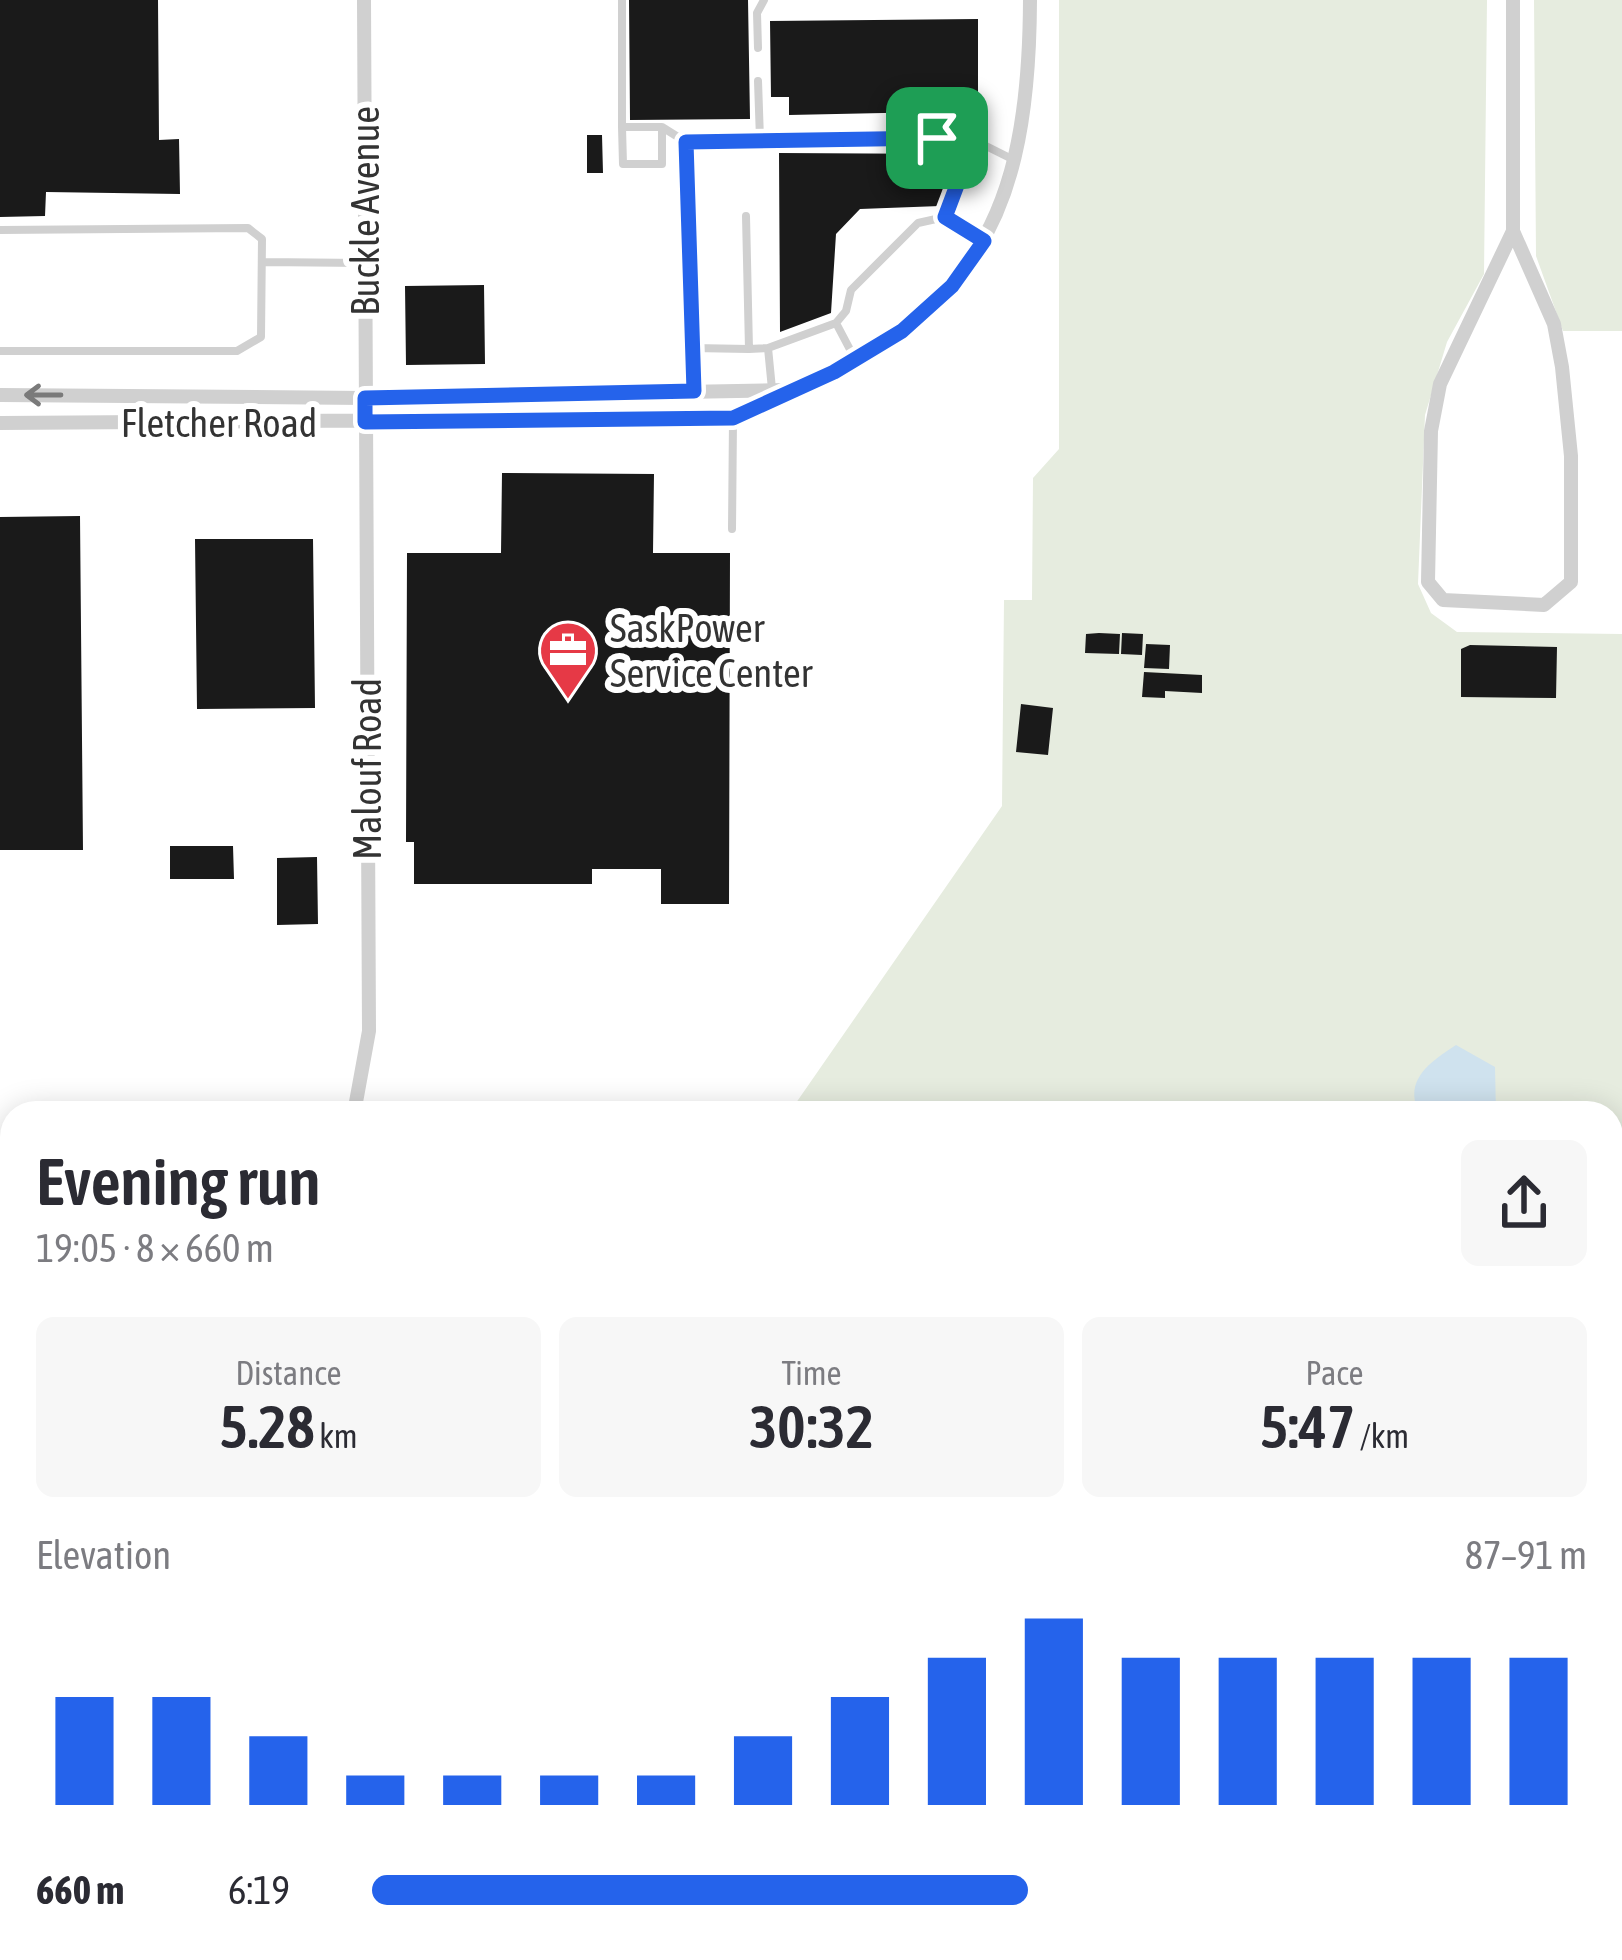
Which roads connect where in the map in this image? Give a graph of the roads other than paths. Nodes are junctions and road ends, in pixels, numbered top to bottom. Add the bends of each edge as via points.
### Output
1 (364, 0) edge
2 (622, 0) edge
3 (764, 0) edge
4 (1030, 0) edge
5 (1513, 0) edge
6 (758, 48) dead end
7 (758, 81) dead end
8 (622, 127) junction
9 (662, 128) junction
10 (760, 139) junction
11 (974, 140) junction
12 (686, 142) junction
13 (1017, 161) junction
14 (746, 217) dead end
15 (945, 217) junction
16 (0, 230) edge
17 (1513, 231) junction
18 (984, 241) junction
19 (263, 262) junction
20 (365, 263) junction
21 (836, 323) junction
22 (693, 348) junction
23 (749, 349) junction
24 (768, 349) junction
25 (0, 351) edge
26 (855, 359) junction
27 (790, 389) junction
28 (772, 390) junction
29 (694, 391) junction
30 (0, 395) edge
31 (365, 398) junction
32 (733, 418) junction
33 (365, 422) junction
34 (0, 423) edge
35 (732, 529) dead end
36 (356, 1101) edge

1 - 20 street, Buckle Avenue
2 - 8 lane
3 - 6 lane
4 - 13 street, Fletcher Road
5 - 17 street
7 - 10 lane
8 - 9 lane
8 - 9 lane via 623,164 662,164
9 - 12 lane
10 - 11 lane
10 - 12 lane
11 - 13 lane
11 - 15 lane
12 - 22 lane
13 - 18 street, Fletcher Road
14 - 23 lane
15 - 18 lane
15 - 21 lane via 918,223 850,290
16 - 19 lane via 248,228 262,239
17 - 17 street via 1455,346 1431,431 1428,582 1443,600 1544,605 1570,582 1562,367 1554,324
18 - 26 street, Fletcher Road via 952,286
19 - 20 lane
19 - 25 lane via 261,337 237,351
20 - 31 street, Buckle Avenue
21 - 24 lane
21 - 26 lane
22 - 23 lane
22 - 29 lane
23 - 24 lane
24 - 28 lane
26 - 27 street, Fletcher Road
27 - 28 street, Fletcher Road
27 - 32 street, Fletcher Road
28 - 29 street, Fletcher Road
29 - 31 street, Fletcher Road
31 -> 30 street, Fletcher Road
31 - 33 street, Buckle Avenue
32 - 33 street, Fletcher Road
32 - 35 lane
33 - 34 street, Fletcher Road
33 - 36 street, Malouf Road via 369,1031

